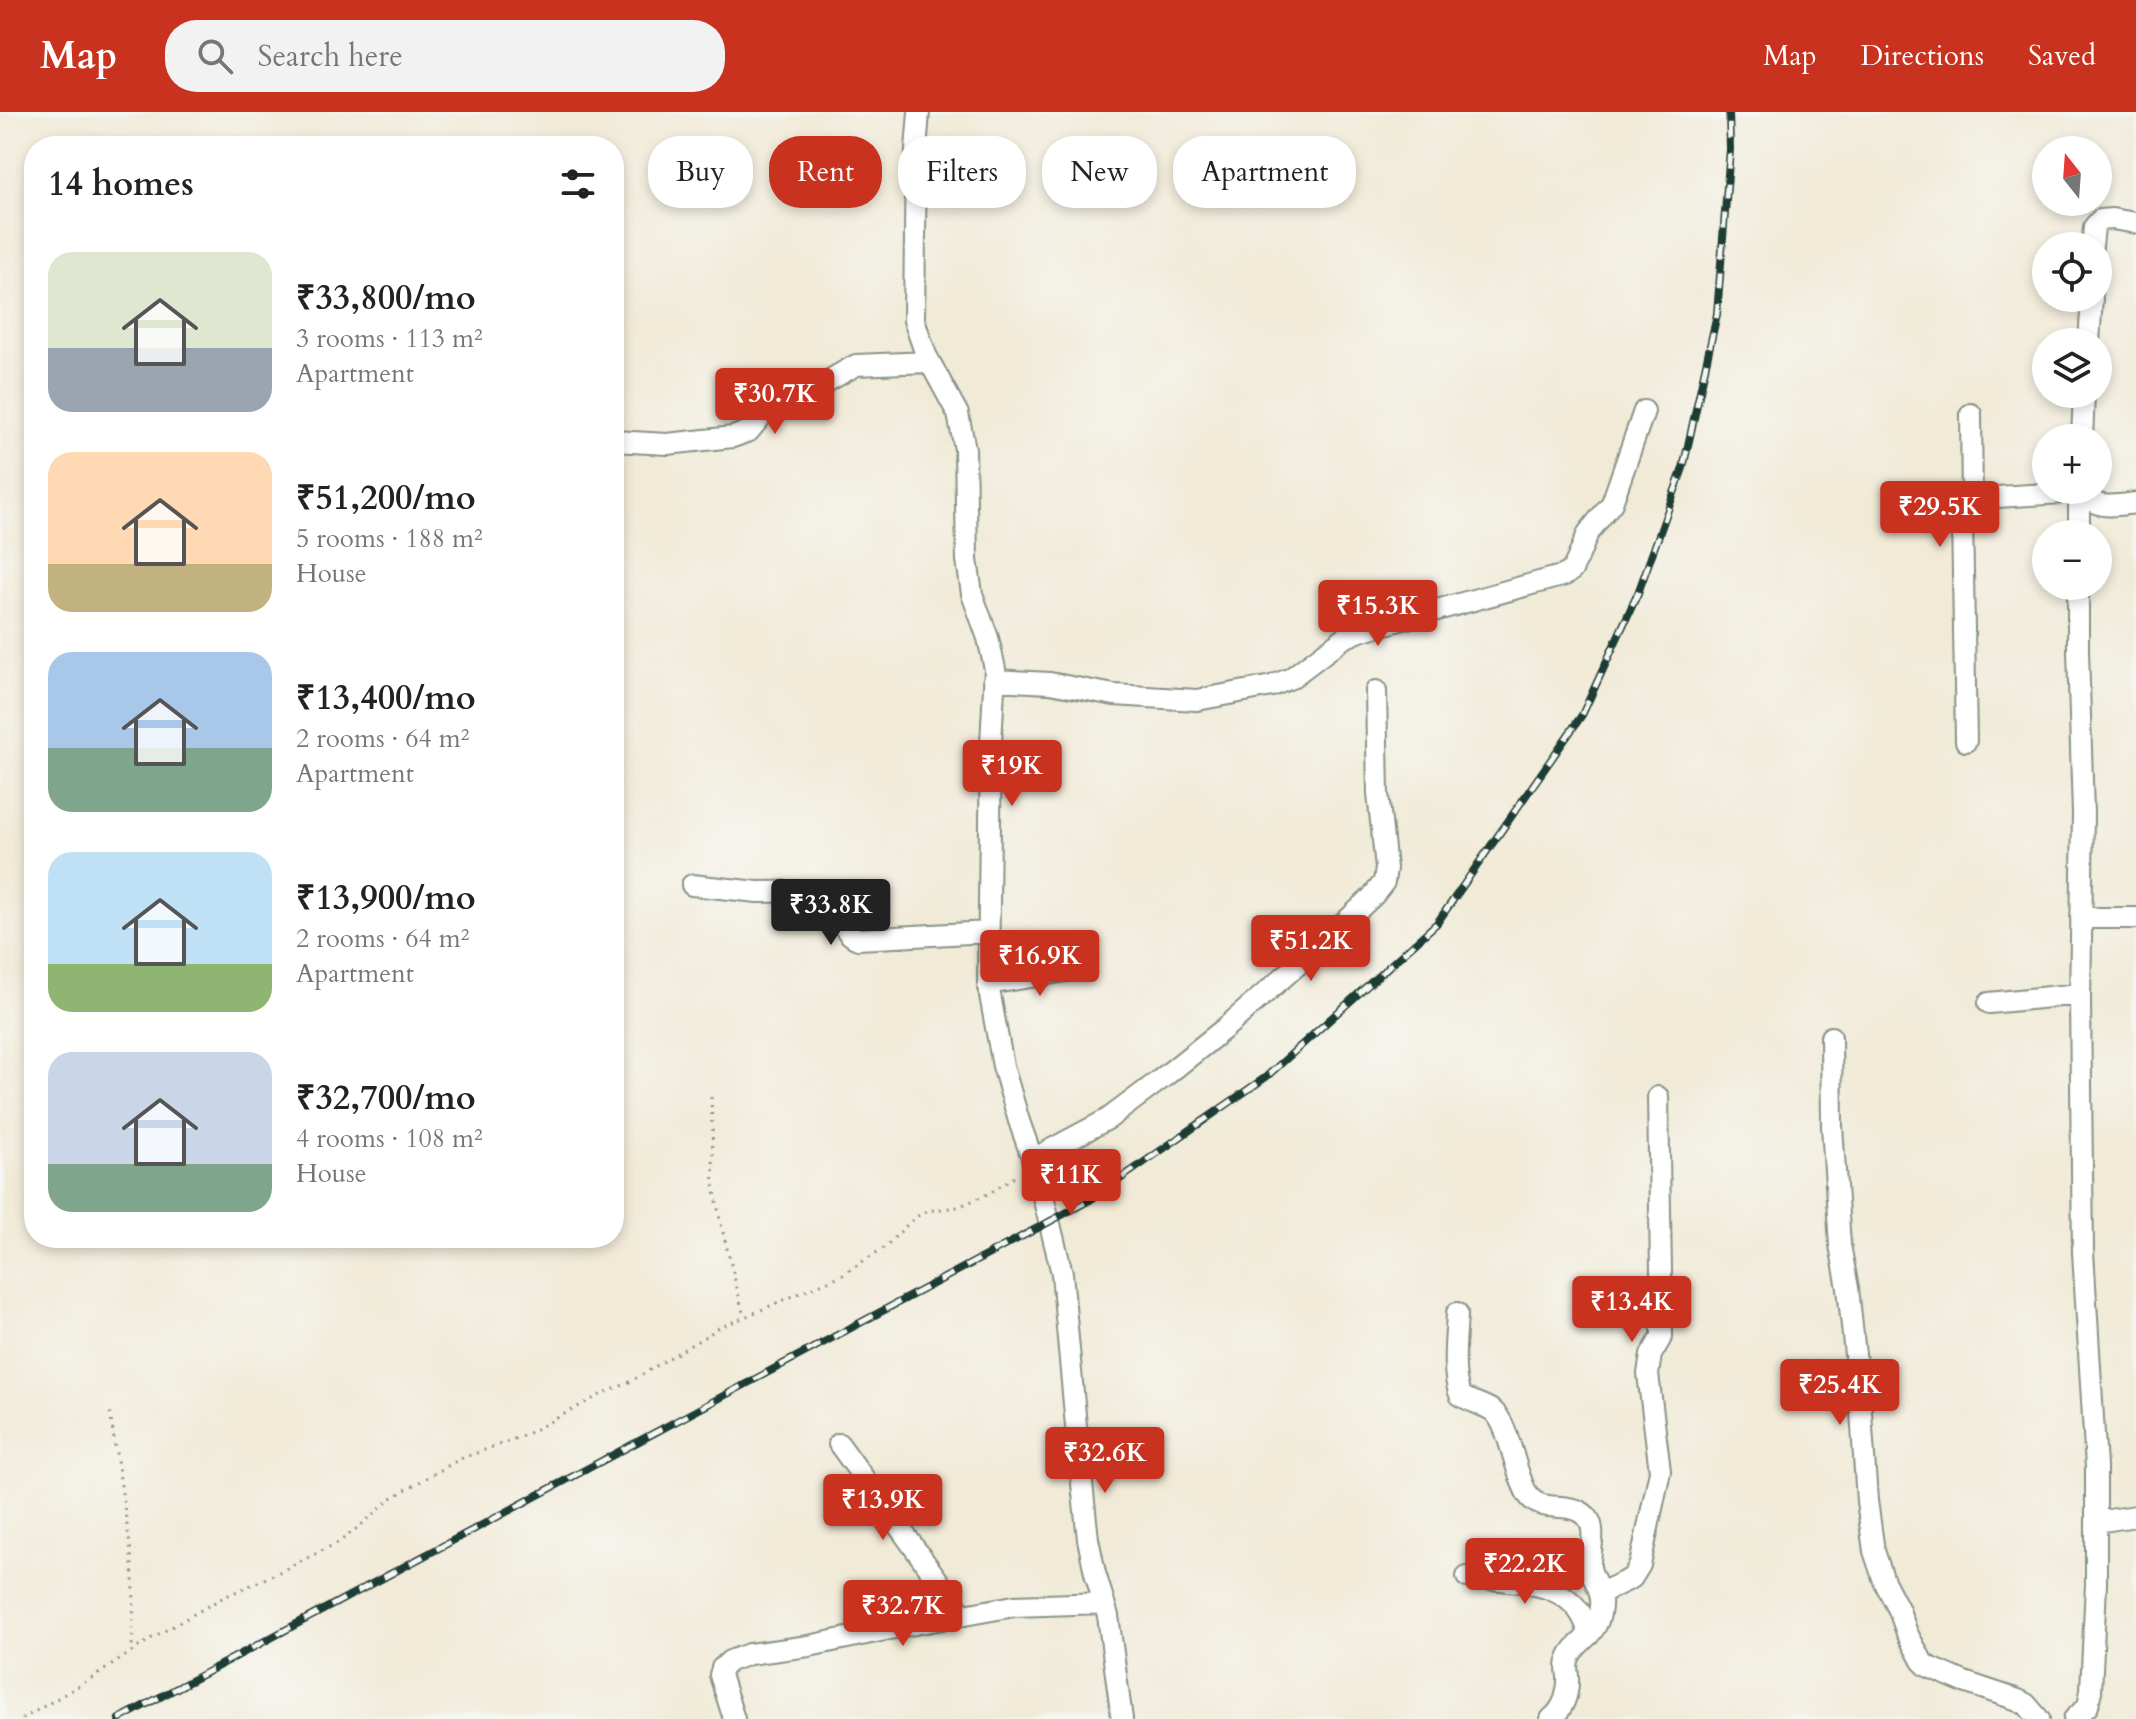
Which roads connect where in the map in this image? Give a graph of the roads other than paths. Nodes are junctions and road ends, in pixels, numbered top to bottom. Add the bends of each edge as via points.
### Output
1 (919, 112) edge
2 (2136, 223) edge
3 (2093, 232) edge
4 (929, 362) junction
5 (1644, 411) dead end
6 (1971, 414) dead end
7 (624, 442) edge
8 (2032, 494) edge
9 (1972, 502) junction
10 (2136, 503) edge
11 (2095, 504) edge
12 (2078, 600) edge
13 (994, 680) junction
14 (1376, 691) dead end
15 (1966, 741) dead end
16 (692, 885) dead end
17 (2081, 918) junction
18 (2136, 918) edge
19 (988, 932) junction
20 (1084, 968) dead end
21 (988, 984) junction
22 (2080, 994) junction
23 (1989, 1003) dead end
24 (1831, 1037) dead end
25 (1658, 1097) dead end
26 (1034, 1162) junction
27 (1457, 1313) dead end
28 (839, 1444) dead end
29 (2136, 1516) edge
30 (2096, 1522) junction
31 (1467, 1577) dead end
32 (1601, 1593) junction
33 (1104, 1603) junction
34 (963, 1615) junction
35 (1589, 1635) junction
36 (734, 1719) edge
37 (1122, 1719) edge
38 (1551, 1719) edge
39 (2039, 1719) edge
40 (2074, 1719) edge

1 - 4 street via 914,320
2 - 3 street via 2100,220
4 - 7 street via 856,365 774,401 756,425 733,437 667,444
4 - 13 street via 958,414 964,440 967,560
5 - 13 street via 1612,503 1565,575 1360,631 1291,678 1225,696 1197,700 1114,695
6 - 9 street
8 - 9 street
9 - 15 street via 1962,518
10 - 11 street
12 - 17 street
13 - 19 street
14 - 26 street via 1384,882 1224,1029 1108,1119
16 - 19 street via 822,891 833,900 849,934 858,939
17 - 18 street
17 - 22 street
19 - 21 street
20 - 21 street
21 - 26 street via 1003,1066
22 - 23 street
22 - 30 street via 2083,1252
24 - 39 street via 1840,1245 1874,1551 1907,1633 1927,1666 2018,1700
25 - 32 street via 1662,1336 1648,1374 1660,1471 1640,1565 1632,1578
26 - 33 street via 1062,1273 1088,1539
27 - 32 street via 1460,1395 1499,1417 1531,1500 1587,1516 1593,1535 1590,1566
28 - 34 street
29 - 30 street
30 - 40 street via 2091,1691 2088,1706
31 - 35 street via 1561,1593 1586,1618
32 - 35 street via 1598,1621
33 - 34 street via 1014,1606
33 - 37 street
34 - 36 street via 730,1661 720,1675
35 - 38 street via 1567,1661 1565,1701

